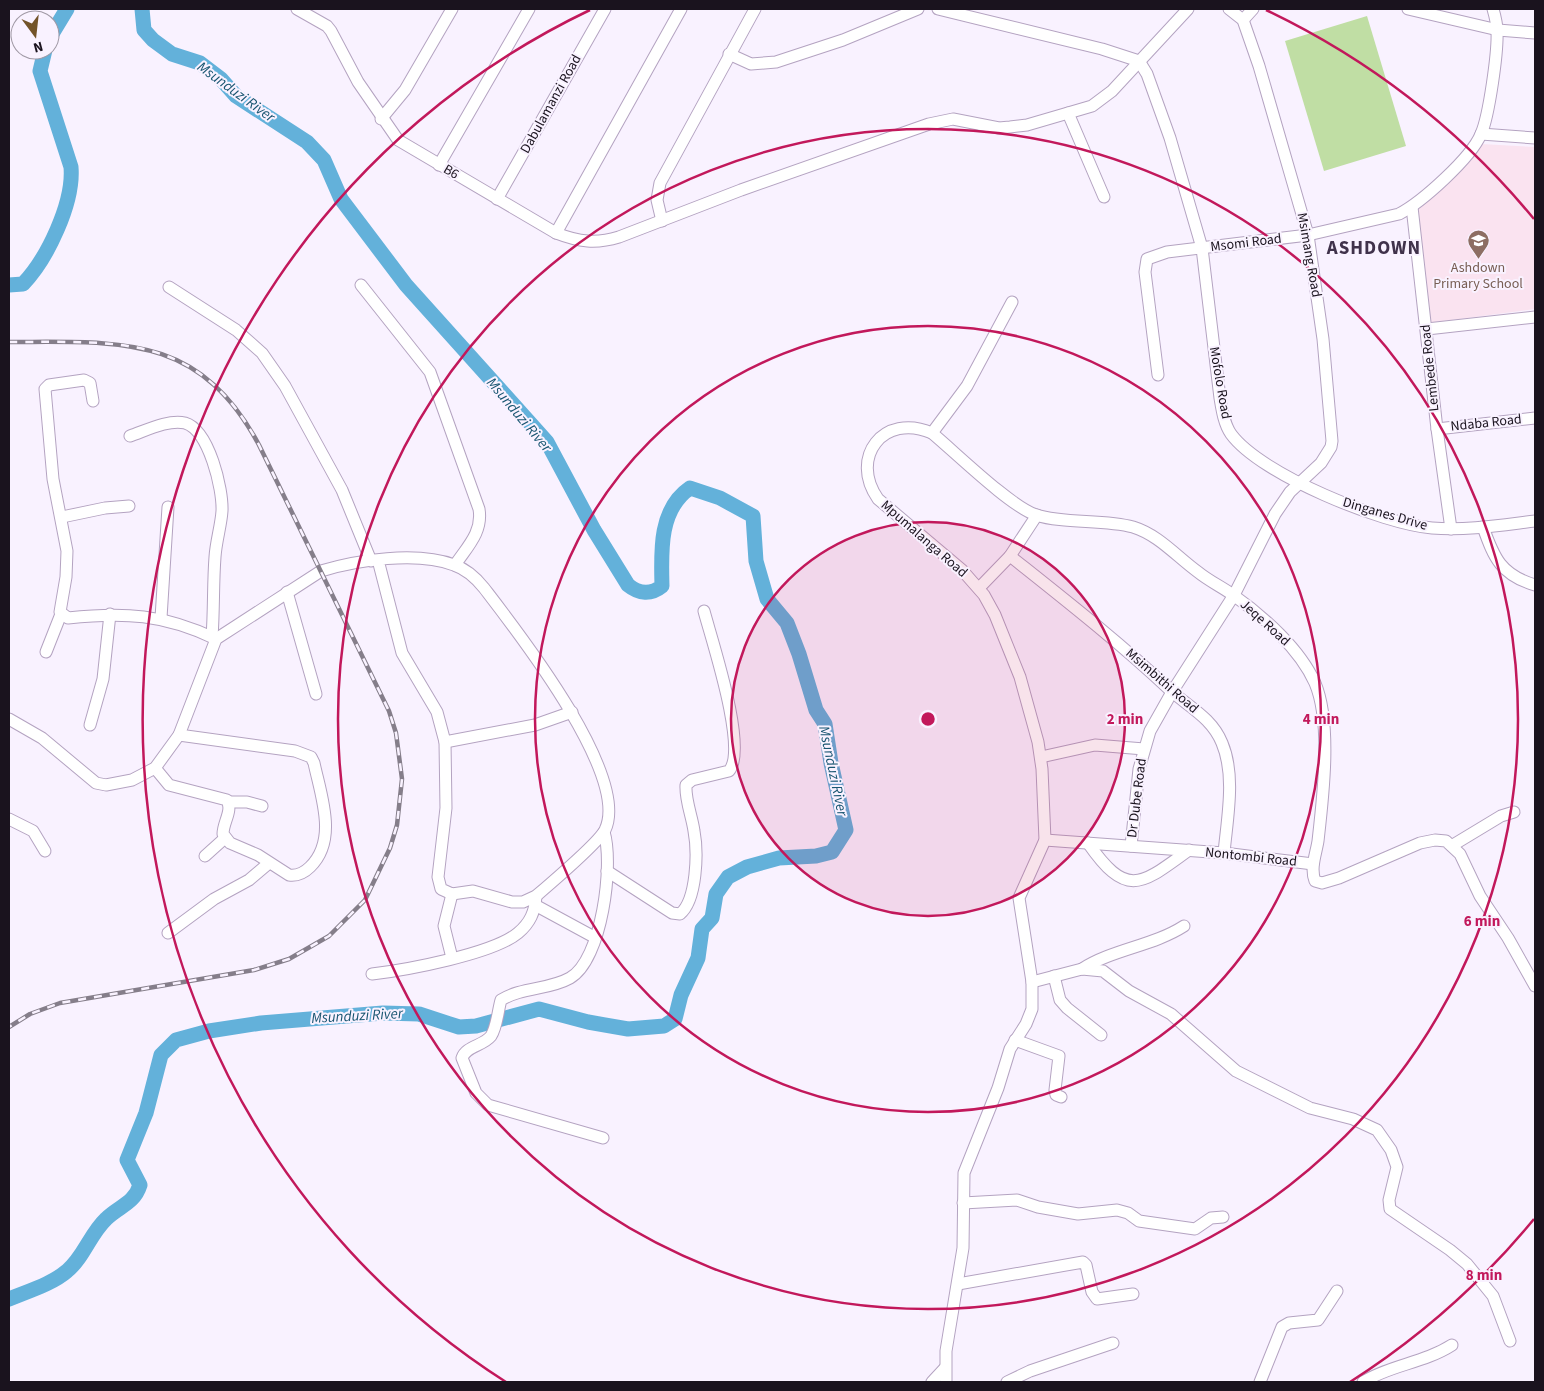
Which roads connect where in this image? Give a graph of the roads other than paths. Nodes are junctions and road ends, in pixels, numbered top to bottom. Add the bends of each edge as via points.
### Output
1 (452, 9) edge
2 (529, 9) edge
3 (605, 9) edge
4 (681, 9) edge
5 (755, 9) edge
6 (918, 9) edge
7 (938, 9) edge
8 (1188, 9) edge
9 (1229, 9) edge
10 (1253, 9) edge
11 (1408, 9) edge
12 (1493, 9) edge
13 (302, 10) edge
14 (1243, 20) junction
15 (1498, 30) junction
16 (1535, 33) edge
17 (729, 54) junction
18 (1139, 60) junction
19 (1068, 113) junction
20 (381, 119) junction
21 (1481, 134) junction
22 (1535, 138) edge
23 (439, 165) junction
24 (1104, 197) dead end
25 (497, 199) junction
26 (1412, 207) junction
27 (662, 221) junction
28 (556, 233) junction
29 (1308, 235) junction
30 (1202, 248) junction
31 (362, 285) dead end
32 (168, 287) dead end
33 (1012, 302) dead end
34 (1535, 317) edge
35 (1427, 329) junction
36 (1158, 376) dead end
37 (93, 401) dead end
38 (1535, 418) edge
39 (1437, 429) junction
40 (932, 433) junction
41 (130, 436) dead end
42 (1298, 483) junction
43 (129, 506) dead end
44 (168, 507) dead end
45 (1275, 514) joint
46 (1037, 515) junction
47 (62, 517) junction
48 (1535, 521) edge
49 (1483, 527) junction
50 (1451, 529) junction
51 (1010, 556) junction
52 (375, 560) junction
53 (455, 565) junction
54 (1535, 585) edge
55 (979, 588) junction
56 (288, 592) junction
57 (1234, 595) junction
58 (704, 611) dead end
59 (61, 614) junction
60 (110, 614) junction
61 (160, 618) junction
62 (214, 638) junction
63 (46, 652) dead end
64 (1172, 692) junction
65 (316, 694) dead end
66 (572, 712) junction
67 (9, 720) edge
68 (90, 725) dead end
69 (179, 735) junction
70 (445, 742) junction
71 (1144, 749) junction
72 (1041, 757) junction
73 (155, 768) junction
74 (228, 802) junction
75 (262, 806) dead end
76 (1514, 812) dead end
77 (9, 819) edge
78 (604, 832) junction
79 (225, 838) junction
80 (1045, 840) junction
81 (1088, 843) junction
82 (1453, 845) junction
83 (1131, 846) junction
84 (1189, 850) junction
85 (45, 852) dead end
86 (1224, 853) junction
87 (205, 856) dead end
88 (269, 864) junction
89 (1313, 864) junction
90 (607, 871) junction
91 (452, 894) junction
92 (536, 901) junction
93 (1184, 926) dead end
94 (168, 933) dead end
95 (594, 937) junction
96 (452, 958) junction
97 (1082, 969) junction
98 (372, 974) dead end
99 (1054, 976) junction
100 (1032, 982) junction
101 (1535, 986) edge
102 (1101, 1035) dead end
103 (1015, 1040) junction
104 (1061, 1097) dead end
105 (603, 1138) dead end
106 (963, 1203) junction
107 (1223, 1217) dead end
108 (958, 1284) junction
109 (1337, 1292) dead end
110 (1133, 1294) dead end
111 (1510, 1342) dead end
112 (1113, 1343) dead end
113 (1452, 1345) dead end
114 (945, 1368) junction
115 (932, 1382) edge
116 (946, 1382) edge
117 (1007, 1382) edge
118 (1260, 1382) edge
119 (1363, 1382) edge

1 - 20 street via 405,90
2 - 23 street
3 - 25 street, Dabulamanzi Road
4 - 28 street
5 - 17 street
6 - 17 street via 843,40 776,62 751,64
7 - 18 street
8 - 18 street, B6
9 - 14 street
10 - 14 street
11 - 15 street
12 - 15 street, Msomi Road
13 - 20 street, B6 via 332,31
14 - 29 street, Msimang Road via 1260,66
15 - 16 street
15 - 21 street, Msomi Road via 1492,86
17 - 27 street via 660,183 657,200
18 - 19 street, B6 via 1105,98 1092,106
18 - 30 street, Mofolo Road via 1170,138
19 - 24 street
19 - 27 street, B6 via 999,128 953,119 928,124
20 - 23 street, B6 via 398,140
21 - 22 street
21 - 26 street, Msomi Road via 1442,180
23 - 25 street, B6
25 - 28 street, B6
26 - 29 street, Msomi Road
26 - 35 street, Lembede Road
27 - 28 street, B6 via 595,242 582,242
29 - 30 street, Msomi Road
29 - 42 street, Msimang Road via 1323,339 1332,435 1327,455
30 - 36 street, Msomi Road via 1156,254 1145,263
30 - 42 street, Mofolo Road via 1220,398 1228,429 1248,449
31 - 53 street via 430,372 479,509 478,530
32 - 52 street via 236,330 262,353 285,386 342,490
33 - 40 street via 967,386
34 - 35 street
35 - 39 street, Lembede Road
37 - 47 street via 88,381 49,385 45,389 53,479
38 - 39 street, Ndaba Road
39 - 50 street, Lembede Road
40 - 46 street via 1015,502
40 - 55 street, Mpumalanga Road via 906,428 880,436 871,453 869,466 873,492
41 - 62 street via 161,426 185,423 196,430 211,458 219,482 222,512 215,556
42 - 45 street, Msimang Road
42 - 50 street, Dinganes Drive via 1381,516 1424,527
43 - 47 street
44 - 61 street
45 - 57 street, Dr Dube Road
46 - 51 street
46 - 57 street, Jeqe Road via 1130,526 1143,531
47 - 59 street via 67,551
48 - 49 street, Dinganes Drive
49 - 50 street, Dinganes Drive
49 - 54 street via 1500,564 1513,576
51 - 55 street
51 - 64 street, Msimbithi Road via 1125,649
52 - 53 street via 438,561
52 - 56 street via 321,571
52 - 70 street via 402,653 437,712
53 - 66 street via 484,588
55 - 72 street, Mpumalanga Road via 991,607 1018,670
56 - 62 street
56 - 65 street
57 - 64 street, Dr Dube Road
57 - 89 street, Jeqe Road via 1293,649 1310,674 1320,699 1324,751 1318,839
58 - 90 street via 736,745 729,771 692,780 686,785 695,840 694,879 688,902 682,912 675,914
59 - 60 street via 68,618
59 - 63 street
60 - 61 street
60 - 68 street via 103,679
61 - 62 street
62 - 69 street
64 - 71 street, Dr Dube Road via 1150,731
64 - 86 street, Msimbithi Road via 1205,719 1223,745 1229,790
66 - 70 street via 535,725
66 - 78 street via 603,782 608,812
67 - 73 street via 42,738 96,783 106,785 132,780
69 - 73 street
69 - 88 street via 295,751 311,757 326,824 320,854 312,866 298,875 289,875
70 - 91 street via 446,808 438,878 441,889
71 - 72 street via 1095,745
71 - 83 street, Dr Dube Road
72 - 80 street, Mpumalanga Road
73 - 74 street via 169,785 218,796
74 - 75 street
74 - 79 street via 223,830
76 - 82 street via 1501,816
77 - 85 street via 33,832
78 - 90 street via 609,850
78 - 92 street
79 - 87 street
79 - 88 street
80 - 81 street, Nontombi Road
80 - 100 street via 1019,898
81 - 83 street, Nontombi Road
81 - 84 street, Nontombi Road via 1107,869 1131,881 1150,878
82 - 89 street via 1441,840 1420,843 1322,883 1315,880
82 - 101 street
83 - 84 street, Nontombi Road
84 - 86 street, Nontombi Road
86 - 89 street, Nontombi Road
88 - 94 street
90 - 95 street via 605,905
91 - 92 street via 473,891 512,902
91 - 96 street via 444,926
92 - 95 street
92 - 96 street via 531,918 509,939
93 - 97 street
95 - 105 street via 583,964 570,978 500,1000 492,1034 485,1042 466,1051 462,1058 482,1100 488,1105
96 - 98 street via 412,969
97 - 99 street
97 - 111 street via 1103,971 1129,991 1165,1010 1227,1064 1254,1081 1310,1108 1353,1119 1377,1130 1391,1150 1397,1167 1390,1209 1467,1264 1493,1296
99 - 100 street
99 - 102 street via 1060,1000
100 - 103 street via 1032,1009
103 - 104 street via 1059,1056 1054,1090 1056,1096
103 - 106 street via 967,1162
106 - 107 street via 1017,1200 1078,1214 1117,1210 1128,1213 1139,1222 1195,1229 1211,1218
106 - 108 street via 963,1248
108 - 110 street via 1083,1262 1097,1299
108 - 114 street
109 - 118 street via 1318,1320 1288,1323 1280,1329
112 - 117 street
113 - 119 street via 1426,1359
114 - 115 street
114 - 116 street

